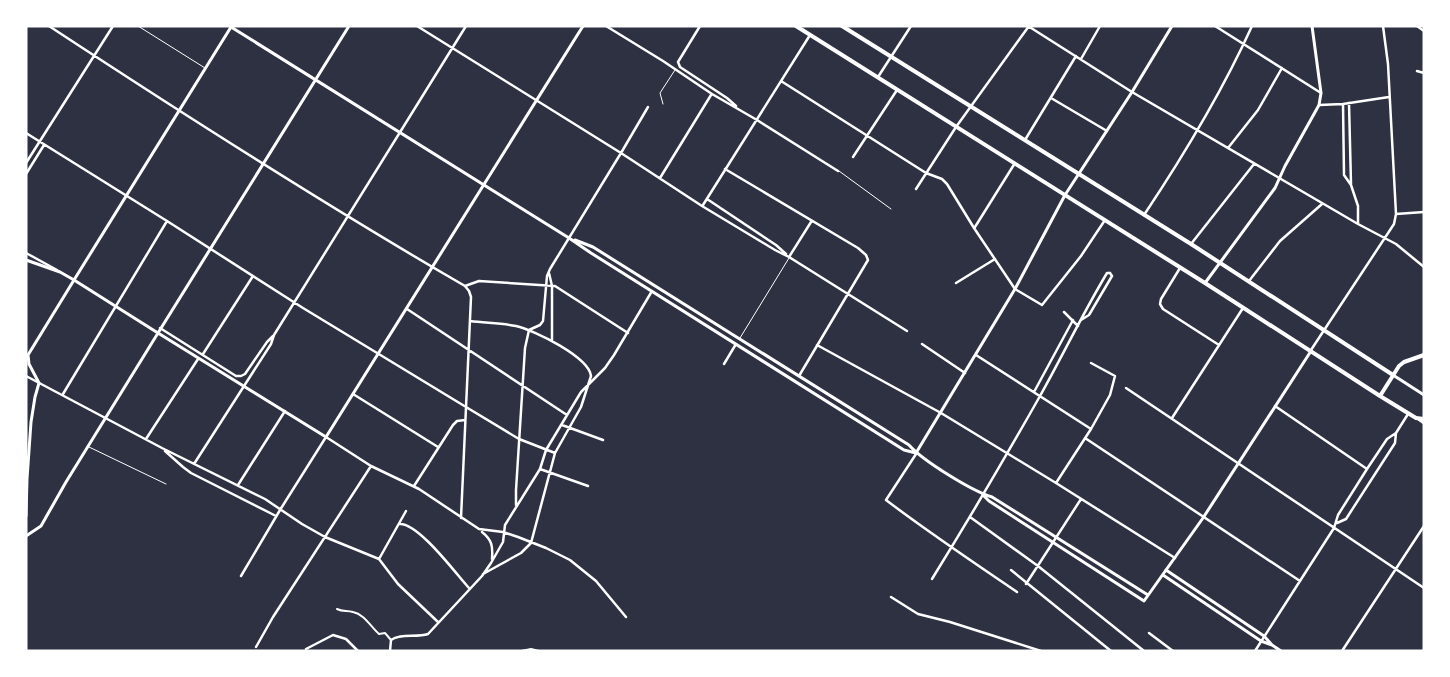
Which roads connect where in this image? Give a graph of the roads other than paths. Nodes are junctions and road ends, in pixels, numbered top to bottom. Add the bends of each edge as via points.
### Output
1 (49, 26) edge
2 (113, 26) edge
3 (138, 26) edge
4 (231, 26) edge
5 (348, 26) edge
6 (417, 26) edge
7 (466, 26) edge
8 (583, 26) edge
9 (606, 26) edge
10 (700, 26) edge
11 (796, 26) edge
12 (842, 26) edge
13 (911, 26) edge
14 (1029, 26) edge
15 (1100, 26) edge
16 (1172, 26) edge
17 (1215, 26) edge
18 (1252, 26) edge
19 (1312, 26) edge
20 (1383, 26) edge
21 (1417, 26) edge
22 (1424, 31) edge
23 (810, 36) junction
24 (1244, 44) junction
25 (453, 48) junction
26 (95, 56) junction
27 (1076, 56) junction
28 (891, 57) junction
29 (1081, 59) junction
30 (206, 68) junction
31 (1282, 68) junction
32 (674, 70) junction
33 (1417, 71) dead end
34 (1424, 74) edge
35 (878, 78) junction
36 (315, 80) junction
37 (781, 82) junction
38 (897, 90) junction
39 (1132, 92) junction
40 (1321, 93) junction
41 (712, 94) junction
42 (1389, 97) junction
43 (1051, 98) junction
44 (537, 100) junction
45 (663, 104) dead end
46 (1344, 104) junction
47 (1349, 104) junction
48 (1319, 105) junction
49 (648, 107) dead end
50 (972, 107) junction
51 (738, 109) junction
52 (179, 111) junction
53 (757, 120) junction
54 (956, 127) junction
55 (1196, 130) junction
56 (1107, 131) junction
57 (401, 132) junction
58 (26, 133) edge
59 (867, 136) junction
60 (1025, 140) junction
61 (40, 142) junction
62 (44, 145) junction
63 (1228, 148) junction
64 (621, 153) junction
65 (853, 157) dead end
66 (26, 163) edge
67 (1015, 163) junction
68 (263, 164) junction
69 (1254, 164) junction
70 (726, 169) junction
71 (838, 171) joint
72 (926, 173) junction
73 (26, 174) edge
74 (1079, 174) junction
75 (660, 178) junction
76 (1280, 179) junction
77 (484, 185) junction
78 (1351, 185) junction
79 (916, 189) dead end
80 (1065, 195) junction
81 (127, 196) junction
82 (707, 199) junction
83 (1322, 204) junction
84 (702, 206) junction
85 (891, 209) dead end
86 (1424, 212) edge
87 (1396, 214) junction
88 (1144, 215) junction
89 (348, 216) junction
90 (1105, 220) junction
91 (168, 221) junction
92 (811, 222) junction
93 (1358, 224) junction
94 (974, 228) junction
95 (569, 238) junction
96 (1386, 238) junction
97 (1191, 244) junction
98 (210, 248) junction
99 (26, 253) edge
100 (789, 257) junction
101 (995, 259) junction
102 (26, 260) edge
103 (1219, 262) junction
104 (1424, 266) edge
105 (1180, 267) junction
106 (433, 268) junction
107 (60, 272) junction
108 (548, 272) junction
109 (253, 276) junction
110 (74, 280) junction
111 (1249, 281) junction
112 (956, 283) dead end
113 (1205, 283) junction
114 (547, 285) junction
115 (465, 286) junction
116 (552, 286) junction
117 (1015, 289) junction
118 (652, 291) junction
119 (848, 293) junction
120 (295, 302) junction
121 (117, 307) junction
122 (1244, 307) junction
123 (407, 309) junction
124 (1064, 312) dead end
125 (1073, 320) junction
126 (470, 321) junction
127 (1080, 321) junction
128 (1078, 326) junction
129 (160, 328) junction
130 (529, 330) junction
131 (1324, 330) junction
132 (907, 331) dead end
133 (628, 332) junction
134 (158, 333) junction
135 (274, 335) junction
136 (740, 338) junction
137 (552, 341) junction
138 (736, 344) junction
139 (922, 344) dead end
140 (1219, 344) junction
141 (817, 346) junction
142 (469, 349) junction
143 (1311, 350) junction
144 (203, 354) junction
145 (379, 354) junction
146 (976, 355) junction
147 (1424, 355) edge
148 (198, 359) junction
149 (1091, 363) dead end
150 (724, 364) dead end
151 (965, 373) junction
152 (1393, 375) junction
153 (26, 376) edge
154 (799, 376) junction
155 (39, 383) junction
156 (590, 383) junction
157 (244, 386) junction
158 (523, 386) junction
159 (1126, 388) dead end
160 (1034, 392) junction
161 (63, 394) junction
162 (354, 394) junction
163 (1424, 395) edge
164 (1040, 396) junction
165 (1380, 396) junction
166 (1275, 406) junction
167 (466, 408) junction
168 (285, 411) junction
169 (941, 413) junction
170 (1408, 413) junction
171 (568, 415) junction
172 (106, 417) junction
173 (1172, 418) junction
174 (1416, 418) junction
175 (1424, 419) edge
176 (464, 420) junction
177 (1424, 423) edge
178 (562, 425) junction
179 (570, 427) junction
180 (1091, 428) junction
181 (1396, 433) junction
182 (326, 437) junction
183 (1085, 438) junction
184 (146, 439) junction
185 (519, 440) junction
186 (603, 440) dead end
187 (88, 446) junction
188 (438, 447) junction
189 (162, 448) junction
190 (546, 450) junction
191 (555, 453) junction
192 (916, 453) junction
193 (1007, 453) junction
194 (1238, 463) junction
195 (194, 464) junction
196 (371, 466) junction
197 (540, 469) junction
198 (1367, 469) junction
199 (550, 473) junction
200 (1056, 483) junction
201 (166, 484) dead end
202 (238, 485) junction
203 (414, 486) junction
204 (588, 486) dead end
205 (982, 494) junction
206 (1081, 499) junction
207 (516, 507) junction
208 (280, 510) junction
209 (406, 511) dead end
210 (26, 516) edge
211 (276, 516) junction
212 (970, 517) junction
213 (460, 518) junction
214 (1203, 518) junction
215 (1337, 523) junction
216 (399, 524) junction
217 (1424, 526) edge
218 (1334, 528) junction
219 (481, 531) junction
220 (503, 532) junction
221 (26, 536) edge
222 (325, 537) junction
223 (1057, 538) junction
224 (1054, 542) junction
225 (531, 543) junction
226 (952, 547) junction
227 (1175, 558) junction
228 (379, 559) junction
229 (491, 563) junction
230 (1038, 566) junction
231 (1011, 570) dead end
232 (1166, 570) junction
233 (1396, 570) junction
234 (482, 575) junction
235 (1163, 575) junction
236 (241, 576) dead end
237 (932, 579) dead end
238 (1300, 581) junction
239 (1026, 584) junction
240 (469, 588) junction
241 (1424, 588) edge
242 (1017, 592) dead end
243 (1148, 595) junction
244 (891, 597) dead end
245 (336, 609) dead end
246 (626, 618) dead end
247 (438, 622) junction
248 (1149, 633) dead end
249 (1264, 636) junction
250 (391, 640) junction
251 (1261, 642) junction
252 (1272, 645) junction
253 (256, 647) dead end
254 (306, 649) dead end
255 (358, 651) edge
256 (390, 651) edge
257 (521, 651) edge
258 (539, 651) edge
259 (1041, 651) edge
260 (1110, 651) edge
261 (1144, 651) edge
262 (1173, 651) edge
263 (1255, 651) edge
264 (1281, 651) edge
265 (1342, 651) edge

1 - 26 street
2 - 26 street
3 - 30 lane
4 - 30 main road
4 - 36 main road
5 - 36 main road
6 - 25 street
7 - 25 street
8 - 44 main road
9 - 32 street
10 - 51 street via 678,62 680,68 728,98
11 - 23 main road
12 - 28 main road
13 - 28 street
14 - 27 street
14 - 50 street
15 - 29 street
16 - 39 main road
17 - 24 street
18 - 24 street
19 - 40 main road
20 - 42 street
21 - 22 street
23 - 35 main road
23 - 37 street
24 - 31 street
24 - 55 street
25 - 44 street
25 - 57 street
26 - 52 street
26 - 61 street
27 - 29 street
27 - 43 street
28 - 35 street
28 - 50 main road
29 - 39 street
30 - 52 main road
31 - 40 street
31 - 63 street via 1258,110
32 - 41 street
32 - 45 lane via 660,92
33 - 34 street
35 - 38 main road
36 - 57 main road
36 - 68 main road
37 - 53 street
37 - 59 street
38 - 54 main road
38 - 59 street
39 - 55 street
39 - 56 main road
40 - 48 main road
41 - 51 street
41 - 75 street
42 - 47 street
42 - 87 street
43 - 56 street
43 - 60 street
44 - 64 street
44 - 77 main road
46 - 47 street
46 - 48 street
46 - 78 street via 1344,175
47 - 78 street
48 - 76 main road
49 - 64 street
50 - 54 street
50 - 60 main road
51 - 53 street
52 - 68 street
52 - 81 main road
53 - 70 street
53 - 71 street
54 - 67 main road
54 - 72 street
55 - 63 street
55 - 88 street
56 - 74 main road
57 - 77 main road
57 - 89 street
58 - 61 street
59 - 65 street
59 - 72 street
60 - 74 main road
61 - 62 street
61 - 66 street
62 - 73 street
62 - 81 street
63 - 69 street
64 - 75 street
64 - 95 street
67 - 80 main road
67 - 94 street
68 - 89 street
68 - 98 main road
69 - 76 street
69 - 97 street
70 - 82 street
70 - 92 street
71 - 85 lane
72 - 79 street
72 - 94 street via 947,184
74 - 80 main road
74 - 88 main road
75 - 84 street
76 - 83 street
76 - 103 main road
77 - 95 main road
77 - 106 main road
78 - 93 street via 1358,206
80 - 90 main road
80 - 117 main road
81 - 91 street
81 - 110 main road
82 - 84 street
82 - 100 street
83 - 93 street
83 - 111 street via 1280,241
84 - 100 street
86 - 87 street
87 - 96 street
88 - 97 main road
89 - 106 street
89 - 120 street
90 - 105 main road
90 - 117 street via 1042,305
91 - 98 street
91 - 121 street
92 - 100 street
92 - 119 street via 866,255 868,260
93 - 96 street
94 - 101 street
95 - 108 street
95 - 118 main road
95 - 136 main road via 593,247
96 - 104 street
96 - 131 street
97 - 103 main road
98 - 109 street
98 - 129 main road
99 - 107 street
100 - 119 street
100 - 136 lane
101 - 112 street
101 - 117 street
102 - 107 main road
103 - 111 main road
103 - 113 main road
105 - 113 main road
105 - 140 street via 1160,304
106 - 115 street
106 - 123 main road
107 - 110 main road
108 - 114 street
108 - 116 street
109 - 120 street
109 - 144 street
110 - 121 main road
110 - 155 main road via 28,355 28,364
111 - 131 main road
113 - 122 main road
114 - 115 street via 480,281
114 - 116 street
114 - 130 street via 543,321
115 - 126 street via 471,297
116 - 133 street
116 - 137 street
117 - 146 main road
118 - 133 street
118 - 138 main road
119 - 132 street
119 - 141 street
120 - 135 street
120 - 145 street
121 - 134 main road
121 - 161 street
122 - 140 street
122 - 143 main road
123 - 142 street
123 - 145 main road
124 - 125 street
125 - 128 street
125 - 160 street
126 - 130 street
126 - 142 street
127 - 127 street via 1089,316 1112,276 1110,273
127 - 128 street
128 - 164 street
129 - 134 main road
129 - 144 street
130 - 137 street
130 - 158 street
131 - 143 street
131 - 152 main road
133 - 156 street via 605,368
134 - 148 main road
134 - 172 main road
135 - 144 street via 241,376 236,376
135 - 157 street
136 - 154 main road
137 - 156 street via 582,360 591,371
138 - 150 street
138 - 192 main road via 904,450
139 - 151 street
140 - 173 street
141 - 154 street
141 - 169 street
142 - 158 street
142 - 167 street
143 - 165 main road
143 - 166 main road
145 - 162 main road
145 - 167 street
146 - 151 main road
146 - 160 street
147 - 152 main road via 1404,362
148 - 157 main road
148 - 184 street
149 - 180 street via 1114,376 1110,395
151 - 169 main road
152 - 163 main road
152 - 165 main road
153 - 155 street
154 - 192 main road via 909,445
155 - 161 street
155 - 210 main road via 31,422
156 - 171 street
156 - 179 street
157 - 168 main road
157 - 195 street
158 - 171 street
158 - 185 street
159 - 173 street
160 - 164 street
161 - 172 street
162 - 182 main road
162 - 188 street
164 - 180 street
164 - 193 street
165 - 170 main road
166 - 194 main road
166 - 198 street
167 - 176 street
167 - 185 street
168 - 182 main road
168 - 202 street
169 - 192 main road
169 - 193 street
170 - 174 main road
170 - 181 street
171 - 178 street
172 - 184 street
172 - 187 main road
173 - 194 street
174 - 175 main road
174 - 177 main road
176 - 188 street via 453,424
176 - 213 street
178 - 179 street
178 - 190 street
179 - 186 street
179 - 191 street
180 - 183 street
181 - 198 street via 1387,439
181 - 215 street via 1394,444 1346,520
182 - 196 street
182 - 208 street
183 - 200 street
183 - 214 street
184 - 189 street
185 - 190 street
185 - 207 street
187 - 201 lane
187 - 221 main road via 41,526
188 - 203 street
189 - 195 street
189 - 211 street via 191,473
190 - 191 street
190 - 197 street
191 - 199 street
192 - 205 main road
192 - 226 street via 886,500
193 - 200 street
193 - 205 street
194 - 214 main road
194 - 218 street
195 - 202 street
196 - 203 street
196 - 222 street
197 - 199 street
197 - 207 street
198 - 215 street via 1338,515
199 - 204 street
199 - 225 street
200 - 206 street
202 - 208 street
203 - 213 street
205 - 212 street
205 - 223 main road
205 - 224 main road via 989,502
206 - 223 street
206 - 227 street
207 - 220 street
208 - 211 street
208 - 222 street
209 - 216 street
211 - 236 street
212 - 226 street
212 - 230 street
213 - 219 street
214 - 227 main road
214 - 238 street
215 - 218 street
216 - 228 street
216 - 240 street via 408,525 427,540
217 - 233 street
218 - 233 street
218 - 238 street
219 - 220 street
219 - 229 street via 490,538 493,546
220 - 225 street
220 - 229 street via 504,542
222 - 228 street
222 - 253 street
223 - 224 street
223 - 243 main road
224 - 230 street
224 - 243 main road via 1144,600
225 - 234 street via 521,553
225 - 246 street via 551,550 581,568
226 - 237 street
226 - 242 street
227 - 232 main road
228 - 247 street via 398,584
229 - 234 street
230 - 239 street
230 - 261 street
231 - 239 street
232 - 235 main road
232 - 249 main road
233 - 241 street
233 - 265 street
234 - 240 street
235 - 243 main road
235 - 251 main road
238 - 249 street
239 - 260 street
240 - 247 street
244 - 259 street via 918,614
245 - 250 street via 354,612
247 - 250 street via 428,634
248 - 262 street
249 - 251 street
249 - 252 main road
250 - 256 street
251 - 252 main road
251 - 263 street
252 - 264 main road
254 - 255 street via 333,635 346,639
257 - 258 street

